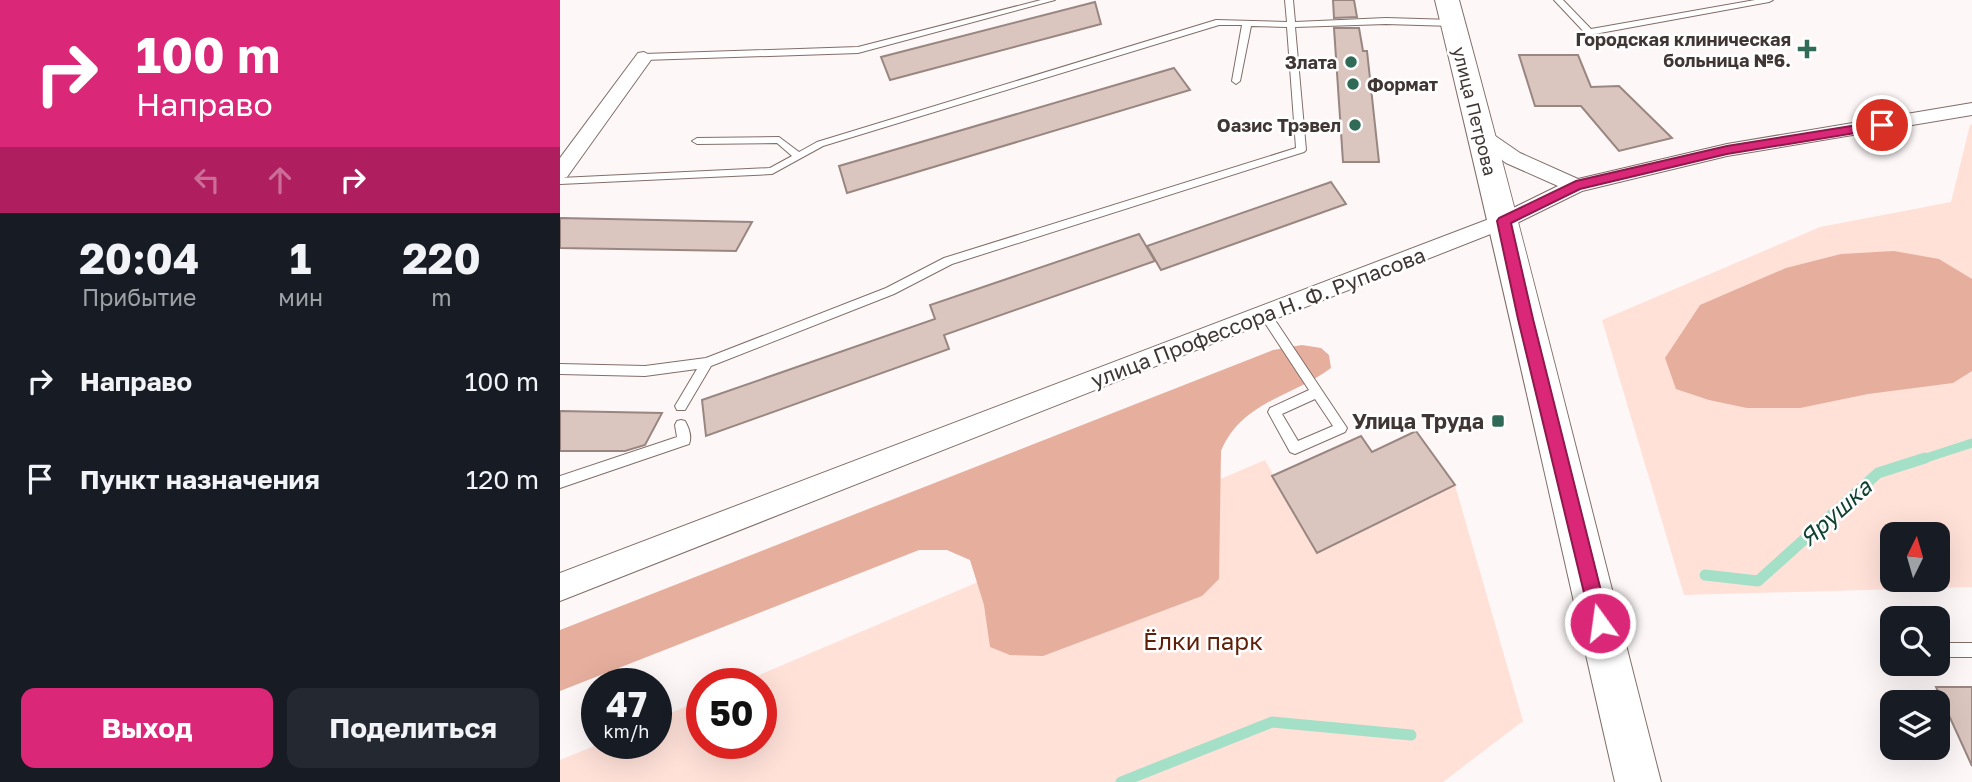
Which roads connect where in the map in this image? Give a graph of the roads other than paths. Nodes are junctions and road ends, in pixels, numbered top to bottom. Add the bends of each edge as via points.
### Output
1 (1051, 0) edge
2 (1289, 0) edge
3 (1558, 0) edge
4 (1769, 0) edge
5 (1450, 12) edge
6 (1247, 23) junction
7 (1291, 25) junction
8 (643, 57) joint
9 (1236, 81) dead end
10 (1972, 109) edge
11 (1481, 135) junction
12 (697, 141) dead end
13 (798, 156) junction
14 (560, 172) edge
15 (560, 181) edge
16 (1576, 186) junction
17 (1504, 221) junction
18 (1265, 314) junction
19 (707, 363) junction
20 (560, 369) edge
21 (1317, 392) junction
22 (681, 406) dead end
23 (681, 425) dead end
24 (560, 482) edge
25 (560, 587) edge
26 (1950, 650) edge
27 (1972, 650) edge
28 (1629, 769) edge

1 - 8 lane via 858,50
2 - 7 lane
3 - 4 lane via 1588,32
5 - 7 lane via 1386,21
5 - 11 main road, улица Петрова
6 - 7 lane
6 - 9 lane
6 - 13 lane via 1219,22 820,144
7 - 19 lane via 1301,150 948,261 890,291
8 - 14 street
10 - 16 street, улица Профессора Н. Ф. Рупасова via 1727,150
11 - 16 street via 1513,158
11 - 17 main road, улица Петрова
12 - 13 lane via 779,140
13 - 15 lane via 772,171
16 - 17 street, улица Профессора Н. Ф. Рупасова
17 - 18 street, улица Профессора Н. Ф. Рупасова
17 - 28 main road, улица Петрова
18 - 21 lane
18 - 25 street, улица Профессора Н. Ф. Рупасова
19 - 20 lane via 645,371
19 - 22 lane
21 - 21 lane via 1341,428 1295,448 1274,412
23 - 24 lane via 684,440
26 - 27 lane

